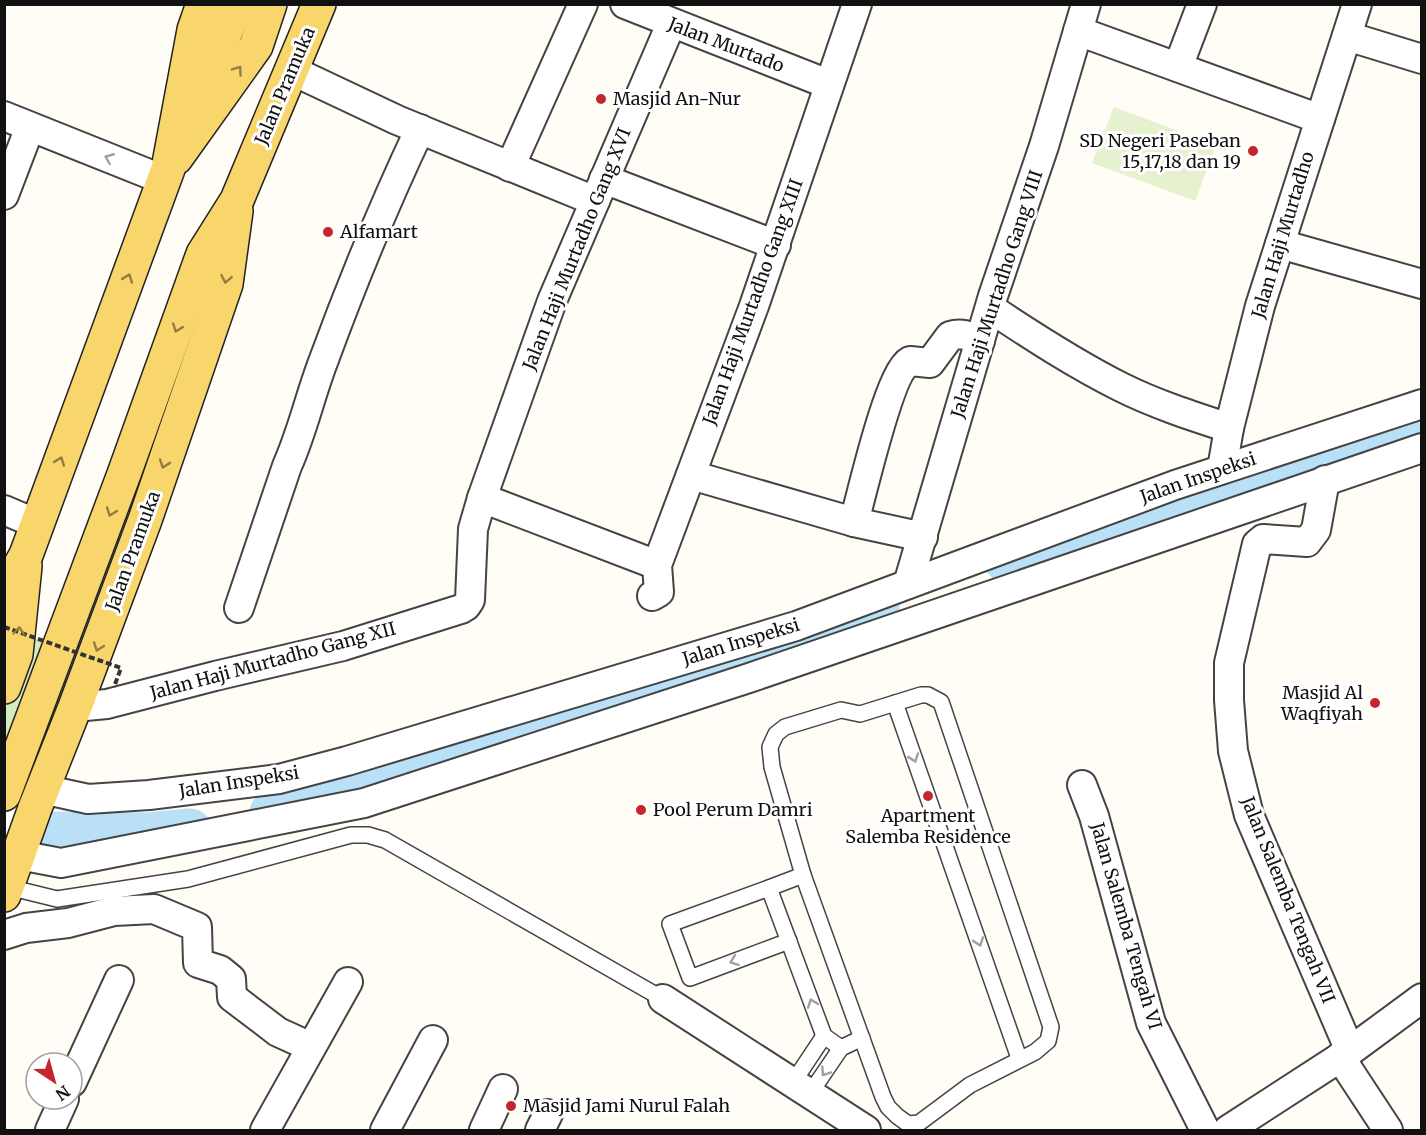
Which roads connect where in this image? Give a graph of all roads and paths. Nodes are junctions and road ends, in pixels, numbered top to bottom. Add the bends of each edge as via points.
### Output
1 (203, 4) edge
2 (237, 4) edge
3 (270, 4) edge
4 (319, 4) edge
5 (583, 4) edge
6 (625, 4) edge
7 (857, 4) edge
8 (1086, 4) edge
9 (1202, 4) edge
10 (1357, 4) edge
11 (671, 24) junction
12 (1078, 31) junction
13 (1347, 36) junction
14 (1422, 59) edge
15 (1178, 67) junction
16 (291, 70) junction
17 (828, 84) junction
18 (1320, 118) junction
19 (17, 122) edge
20 (420, 129) junction
21 (510, 166) junction
22 (166, 174) junction
23 (600, 190) junction
24 (4, 195) edge
25 (237, 200) junction
26 (1280, 244) junction
27 (776, 245) junction
28 (1422, 284) edge
29 (990, 308) junction
30 (980, 341) junction
31 (1422, 404) edge
32 (1229, 428) junction
33 (1422, 448) edge
34 (1222, 469) junction
35 (691, 475) junction
36 (1325, 480) junction
37 (489, 501) junction
38 (4, 510) edge
39 (854, 522) junction
40 (37, 524) junction
41 (922, 537) junction
42 (15, 561) edge
43 (657, 565) junction
44 (908, 584) junction
45 (4, 594) edge
46 (652, 596) dead end
47 (238, 608) dead end
48 (4, 627) edge
49 (4, 687) edge
50 (114, 687) dead end
51 (41, 695) junction
52 (895, 703) junction
53 (75, 707) junction
54 (1082, 785) dead end
55 (42, 790) junction
56 (4, 794) edge
57 (19, 852) junction
58 (802, 875) junction
59 (769, 888) junction
60 (6, 891) edge
61 (4, 935) edge
62 (789, 941) junction
63 (119, 980) dead end
64 (348, 982) dead end
65 (1422, 998) edge
66 (663, 999) joint
67 (824, 1036) junction
68 (862, 1038) junction
69 (433, 1040) dead end
70 (311, 1047) junction
71 (841, 1048) junction
72 (1345, 1054) junction
73 (84, 1056) edge
74 (1019, 1058) junction
75 (503, 1089) dead end
76 (800, 1089) junction
77 (59, 1111) edge
78 (50, 1131) edge
79 (265, 1131) edge
80 (386, 1131) edge
81 (484, 1131) edge
82 (866, 1131) edge
83 (1204, 1131) edge
84 (1228, 1131) edge
85 (1388, 1131) edge

1 - 22 main road via 194,30
2 - 22 main road
22 -> 3 main road via 256,46
4 - 16 main road, Jalan Pramuka
5 - 21 street
6 - 11 street, Jalan Murtado
7 - 17 street, Jalan Haji Murtadho Gang XIII
8 - 12 street, Jalan Haji Murtadho Gang VIII
9 - 15 street
10 - 13 street, Jalan Haji Murtadho
11 - 17 street, Jalan Murtado
11 - 23 street, Jalan Haji Murtadho Gang XVI
12 - 15 street
12 - 29 street, Jalan Haji Murtadho Gang VIII
13 - 14 street
13 - 18 street, Jalan Haji Murtadho
15 - 18 street
16 - 20 street
16 - 25 main road, Jalan Pramuka
17 - 27 street, Jalan Haji Murtadho Gang XIII
18 - 26 street, Jalan Haji Murtadho
22 -> 19 street
19 - 24 street
20 - 21 street
20 - 47 street via 359,265
21 - 23 street
40 -> 22 main road
23 - 27 street
23 - 37 street, Jalan Haji Murtadho Gang XVI via 552,301
25 -> 51 main road, Jalan Pramuka via 203,254
25 -> 53 main road, Jalan Pramuka via 226,284 145,520
26 - 28 street
26 - 32 street, Jalan Haji Murtadho
27 - 35 street, Jalan Haji Murtadho Gang XIII
29 - 30 street, Jalan Haji Murtadho Gang VIII
29 - 32 street via 1120,387
30 - 39 street via 967,335 950,336 930,363 910,361 901,368
30 - 41 street, Jalan Haji Murtadho Gang VIII
31 - 34 street, Jalan Inspeksi
32 - 34 street, Jalan Haji Murtadho
33 - 36 street
34 - 44 street, Jalan Inspeksi
35 - 39 street
35 - 43 street, Jalan Haji Murtadho Gang XIII
36 - 57 street via 749,678 364,803 61,863
36 - 72 street, Jalan Salemba Tengah VII via 1316,530 1306,542 1263,539 1257,544 1229,663 1229,700 1233,751 1249,815
37 - 43 street
37 - 53 street, Jalan Haji Murtadho Gang XII via 473,529 470,600 461,609 343,646 107,704
38 - 40 street
39 - 41 street
40 - 42 main road
41 - 44 street, Jalan Haji Murtadho Gang VIII
42 - 45 main road
49 -> 42 main road via 16,654
43 - 46 street, Jalan Haji Murtadho Gang XIII via 659,591
44 - 55 street, Jalan Inspeksi via 796,626 279,779 88,799
48 - 50 path, bridge via 121,668
51 - 55 main road
51 - 56 main road, Jalan Pramuka
52 - 58 lane via 860,714 841,710 785,727 776,734 770,747 772,767
52 -> 74 lane
52 - 74 lane via 928,695 941,702 945,713 1051,1027 1048,1041
53 - 55 main road, Jalan Pramuka
54 - 83 street, Jalan Salemba Tengah VI via 1151,1023
55 - 57 main road, Jalan Pramuka
57 - 60 main road, Jalan Pramuka
58 - 59 lane
58 - 68 lane
59 - 62 lane
62 -> 59 lane via 690,978 670,924
60 - 66 lane via 57,899 188,879 351,835 369,835 385,840
61 - 70 street via 114,911 154,909 197,927 198,963 220,970 231,979 232,997 278,1032
67 -> 62 lane
63 - 73 street
64 - 70 street
65 - 72 street
66 - 76 street
67 - 71 lane
67 - 76 lane
68 - 71 lane
68 - 74 lane via 888,1107 908,1124 919,1124 970,1085
69 - 80 street
70 - 79 street
71 -> 76 lane
72 - 84 street
72 - 85 street
75 - 81 street
76 - 82 street
77 - 78 street

